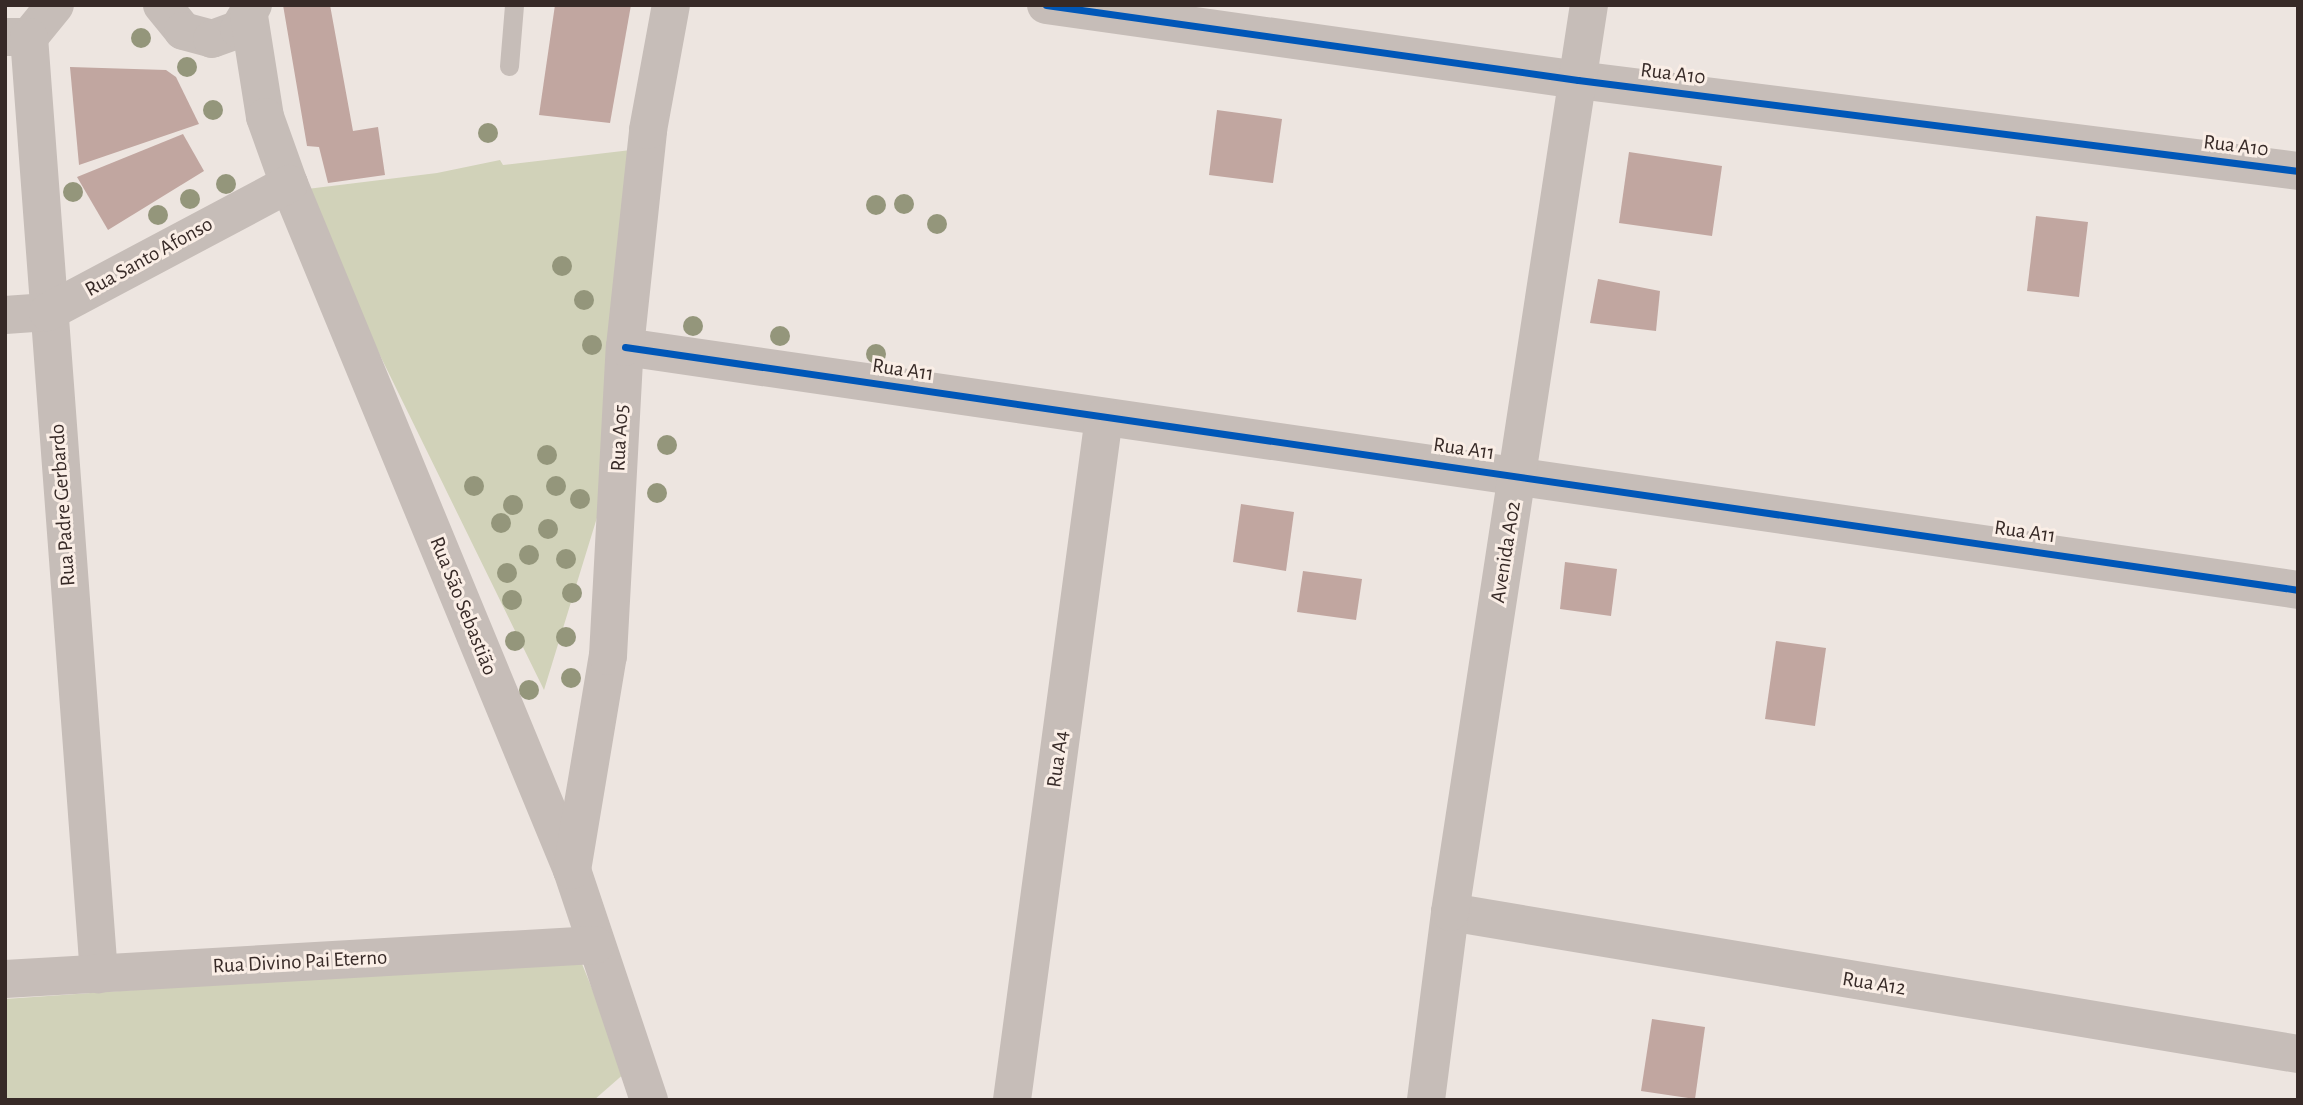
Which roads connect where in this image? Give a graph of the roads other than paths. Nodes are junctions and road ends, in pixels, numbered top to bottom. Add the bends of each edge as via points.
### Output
1 (55, 5) edge
2 (129, 5) edge
3 (514, 5) edge
4 (671, 5) edge
5 (1046, 5) edge
6 (1589, 5) edge
7 (251, 10) edge
8 (166, 13) edge
9 (17, 37) edge
10 (212, 39) junction
11 (509, 66) dead end
12 (1578, 80) junction
13 (265, 117) junction
14 (2298, 171) edge
15 (289, 184) junction
16 (48, 312) junction
17 (5, 315) edge
18 (625, 347) junction
19 (1104, 417) junction
20 (1518, 474) junction
21 (2298, 590) edge
22 (572, 870) junction
23 (1450, 912) junction
24 (595, 945) junction
25 (99, 974) junction
26 (5, 979) edge
27 (2298, 1054) edge
28 (637, 1094) edge
29 (1012, 1100) edge
30 (1426, 1100) edge

1 - 9 street
2 - 8 street
3 - 11 lane
4 - 18 street, Rua A05 via 648,130
5 - 12 street, Rua A10
6 - 12 street, Avenida A02
7 - 10 street via 239,29
7 - 13 street, Rua São Sebastião
8 - 10 street via 198,38
9 - 16 street, Rua Padre Gerbardo
10 - 13 street, Rua São Sebastião
12 - 14 street, Rua A10
12 - 20 street, Avenida A02
13 - 15 street, Rua São Sebastião
15 - 16 street, Rua Santo Afonso
15 - 22 street, Rua São Sebastião
16 - 17 street, Rua Santo Afonso
16 - 25 street, Rua Padre Gerbardo
18 - 19 street, Rua A11
18 - 22 street, Rua A05 via 608,656
19 - 20 street, Rua A11
19 - 29 street, Rua A4
20 - 21 street, Rua A11
20 - 23 street, Avenida A02
22 - 24 street, Rua São Sebastião
23 - 27 street, Rua A12
23 - 30 street, Avenida A02
24 - 25 street, Rua Divino Pai Eterno
24 - 28 street, Rua São Sebastião
25 - 26 street, Rua Divino Pai Eterno

